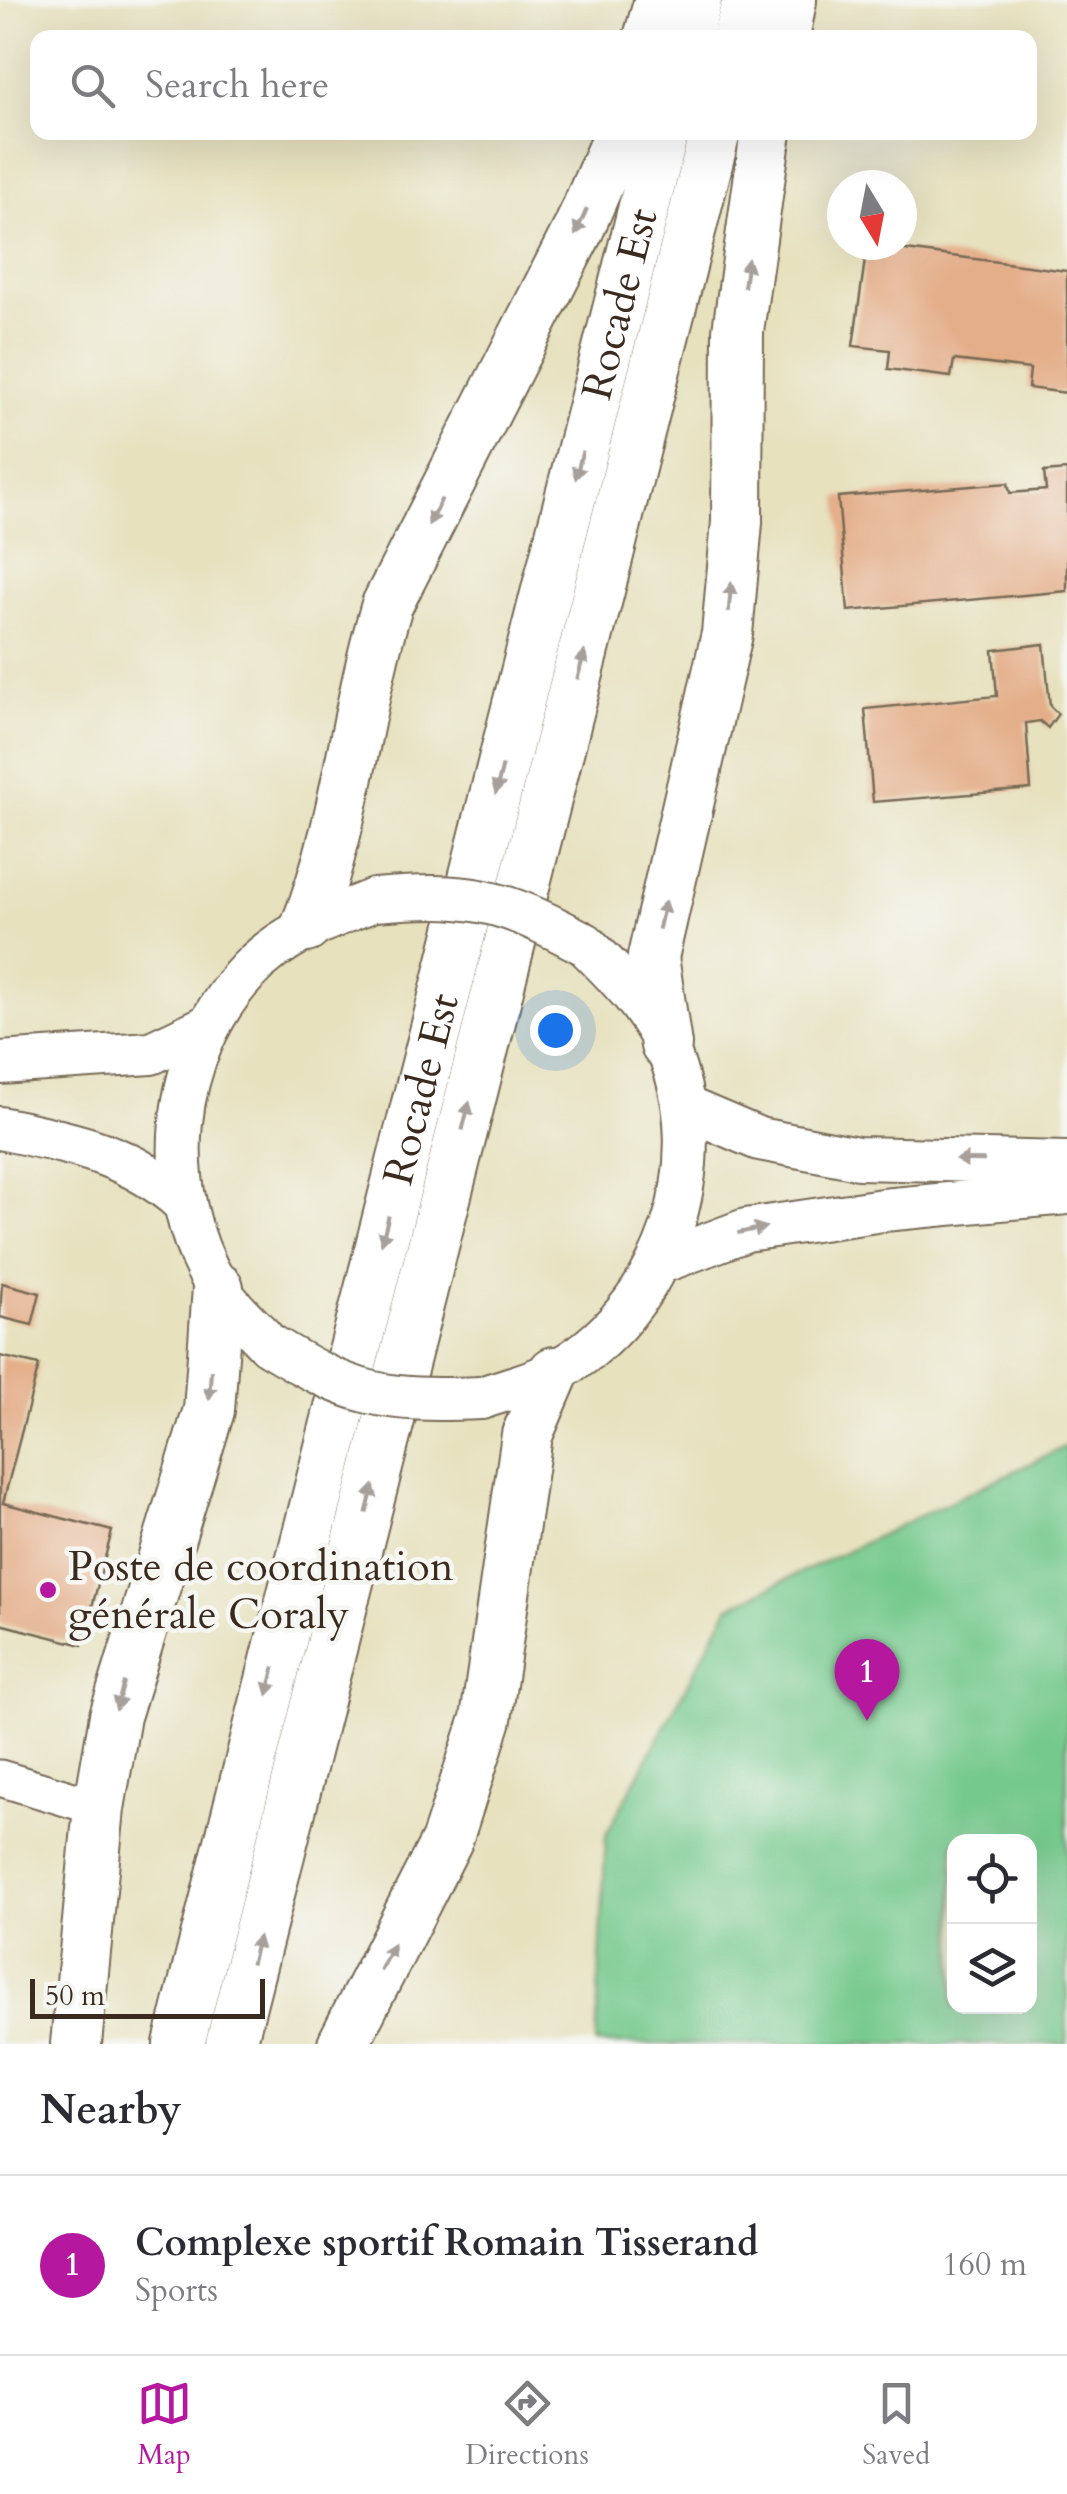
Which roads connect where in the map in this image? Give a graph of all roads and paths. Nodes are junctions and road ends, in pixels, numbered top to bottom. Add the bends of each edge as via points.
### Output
1 (660, 0) edge
2 (696, 0) edge
3 (748, 0) edge
4 (791, 0) edge
5 (651, 30) edge
6 (689, 30) edge
7 (740, 30) edge
8 (785, 30) edge
9 (617, 140) edge
10 (661, 140) edge
11 (712, 140) edge
12 (765, 140) edge
13 (306, 927) junction
14 (208, 1026) junction
15 (666, 1045) junction
16 (0, 1063) edge
17 (684, 1108) junction
18 (0, 1128) edge
19 (1067, 1163) edge
20 (1067, 1194) edge
21 (182, 1201) junction
22 (660, 1262) junction
23 (218, 1288) junction
24 (554, 1372) junction
25 (0, 1778) edge
26 (99, 1808) junction
27 (76, 2044) edge
28 (179, 2044) edge
29 (231, 2044) edge
30 (343, 2044) edge

1 - 5 highway
2 - 6 highway
3 - 7 highway
4 - 8 highway
9 -> 13 highway via 579,228 388,605 328,865
10 -> 28 highway, Rocade Est
29 -> 11 highway, Rocade Est
15 -> 12 highway via 653,957 726,634 736,522 738,331
13 - 14 main road via 250,970
13 - 15 main road, bridge via 374,900 448,894 520,909 585,944 632,990
14 - 16 main road via 151,1053
14 - 21 main road via 179,1112
15 - 17 main road
19 -> 17 main road via 858,1158 759,1139
17 - 22 main road via 684,1186
18 - 21 main road via 101,1150
22 -> 20 main road via 746,1230
21 - 23 main road
22 - 24 main road via 616,1325
23 - 24 main road, bridge via 268,1344 332,1383 405,1402 481,1398
23 -> 26 highway via 209,1410 115,1716
30 -> 24 highway via 447,1840 486,1718 528,1435
25 - 26 lane
26 - 27 highway

